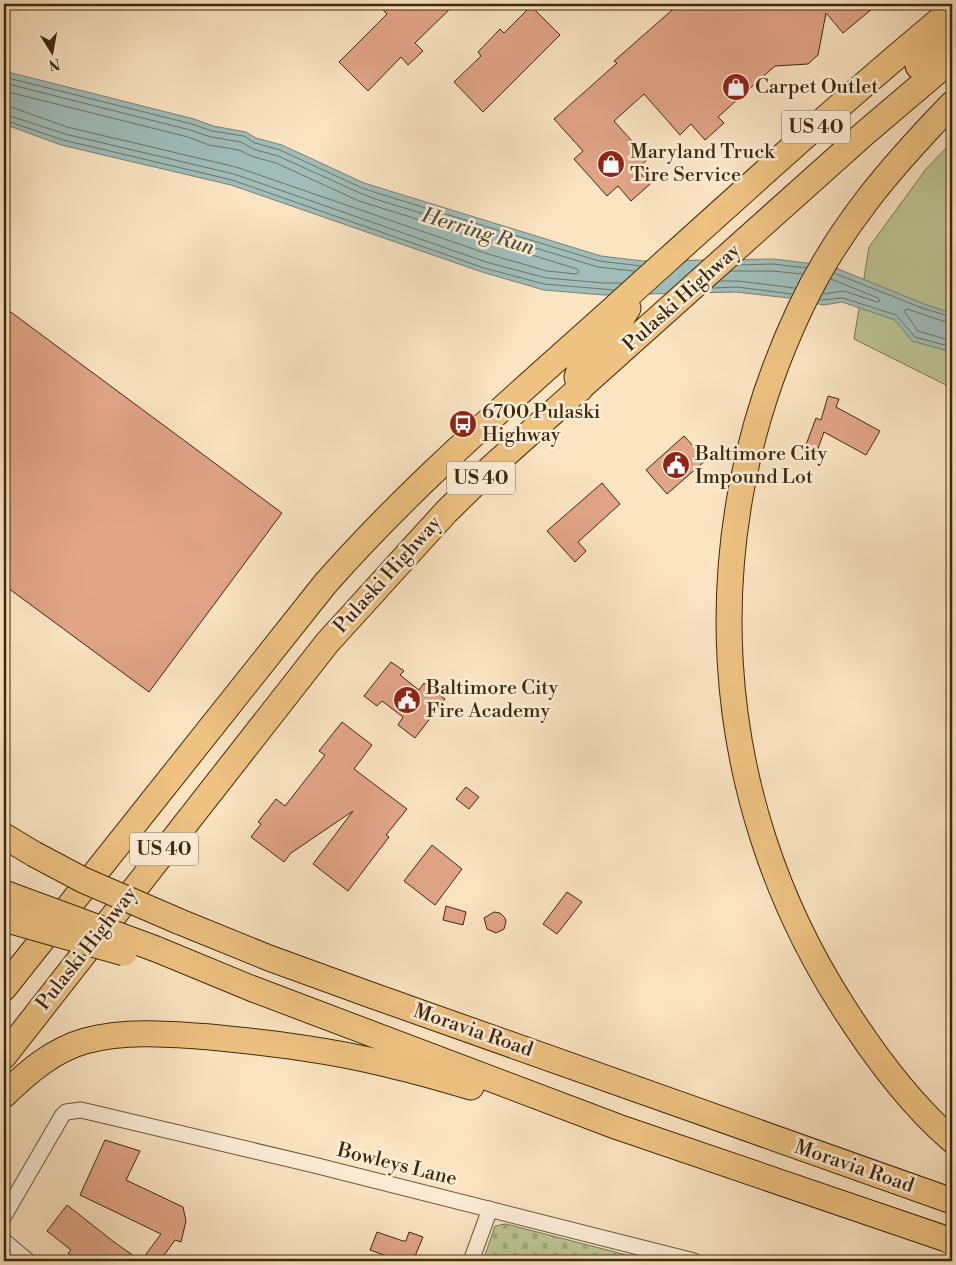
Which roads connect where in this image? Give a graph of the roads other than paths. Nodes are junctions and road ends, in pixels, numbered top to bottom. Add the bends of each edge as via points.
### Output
1 (952, 10) edge
2 (952, 36) edge
3 (952, 59) edge
4 (952, 104) edge
5 (756, 232) junction
6 (614, 316) junction
7 (580, 389) junction
8 (4, 836) edge
9 (4, 893) edge
10 (4, 919) edge
11 (54, 924) junction
12 (152, 955) junction
13 (4, 977) edge
14 (4, 988) edge
15 (4, 1056) edge
16 (4, 1095) edge
17 (618, 1127) junction
18 (952, 1140) edge
19 (952, 1201) edge
20 (490, 1209) junction
21 (4, 1216) edge
22 (952, 1241) edge
23 (9, 1246) edge
24 (28, 1261) edge
25 (471, 1261) edge
26 (694, 1261) edge

1 - 6 main road, Pulaski Highway / US 40 via 682,246 637,287
2 - 5 main road via 837,137 797,178
3 - 5 main road, Pulaski Highway / US 40
4 - 18 main road via 882,180 852,219 800,309 755,427 737,506 728,614 729,664 741,757 764,844 781,890 833,993 900,1087
5 - 7 main road, Pulaski Highway / US 40
6 - 7 main road via 612,332 580,367 577,377
6 - 11 main road, Pulaski Highway / US 40 via 457,448 359,546 325,584
7 - 15 main road, Pulaski Highway / US 40 via 446,512 327,643
8 - 19 main road, Moravia Road, bridge via 83,880 269,958
9 - 12 main road, bridge
10 - 12 main road, bridge
11 - 13 main road
11 - 14 main road, Pulaski Highway / US 40
12 - 17 main road, Moravia Road via 253,989
16 - 17 main road via 44,1061 65,1048 113,1035 184,1035 247,1040 390,1064
17 - 22 main road, Moravia Road
20 - 21 street, Bowleys Lane via 73,1110 62,1116
20 - 25 street
20 - 26 street, Bowleys Lane
23 - 24 street

